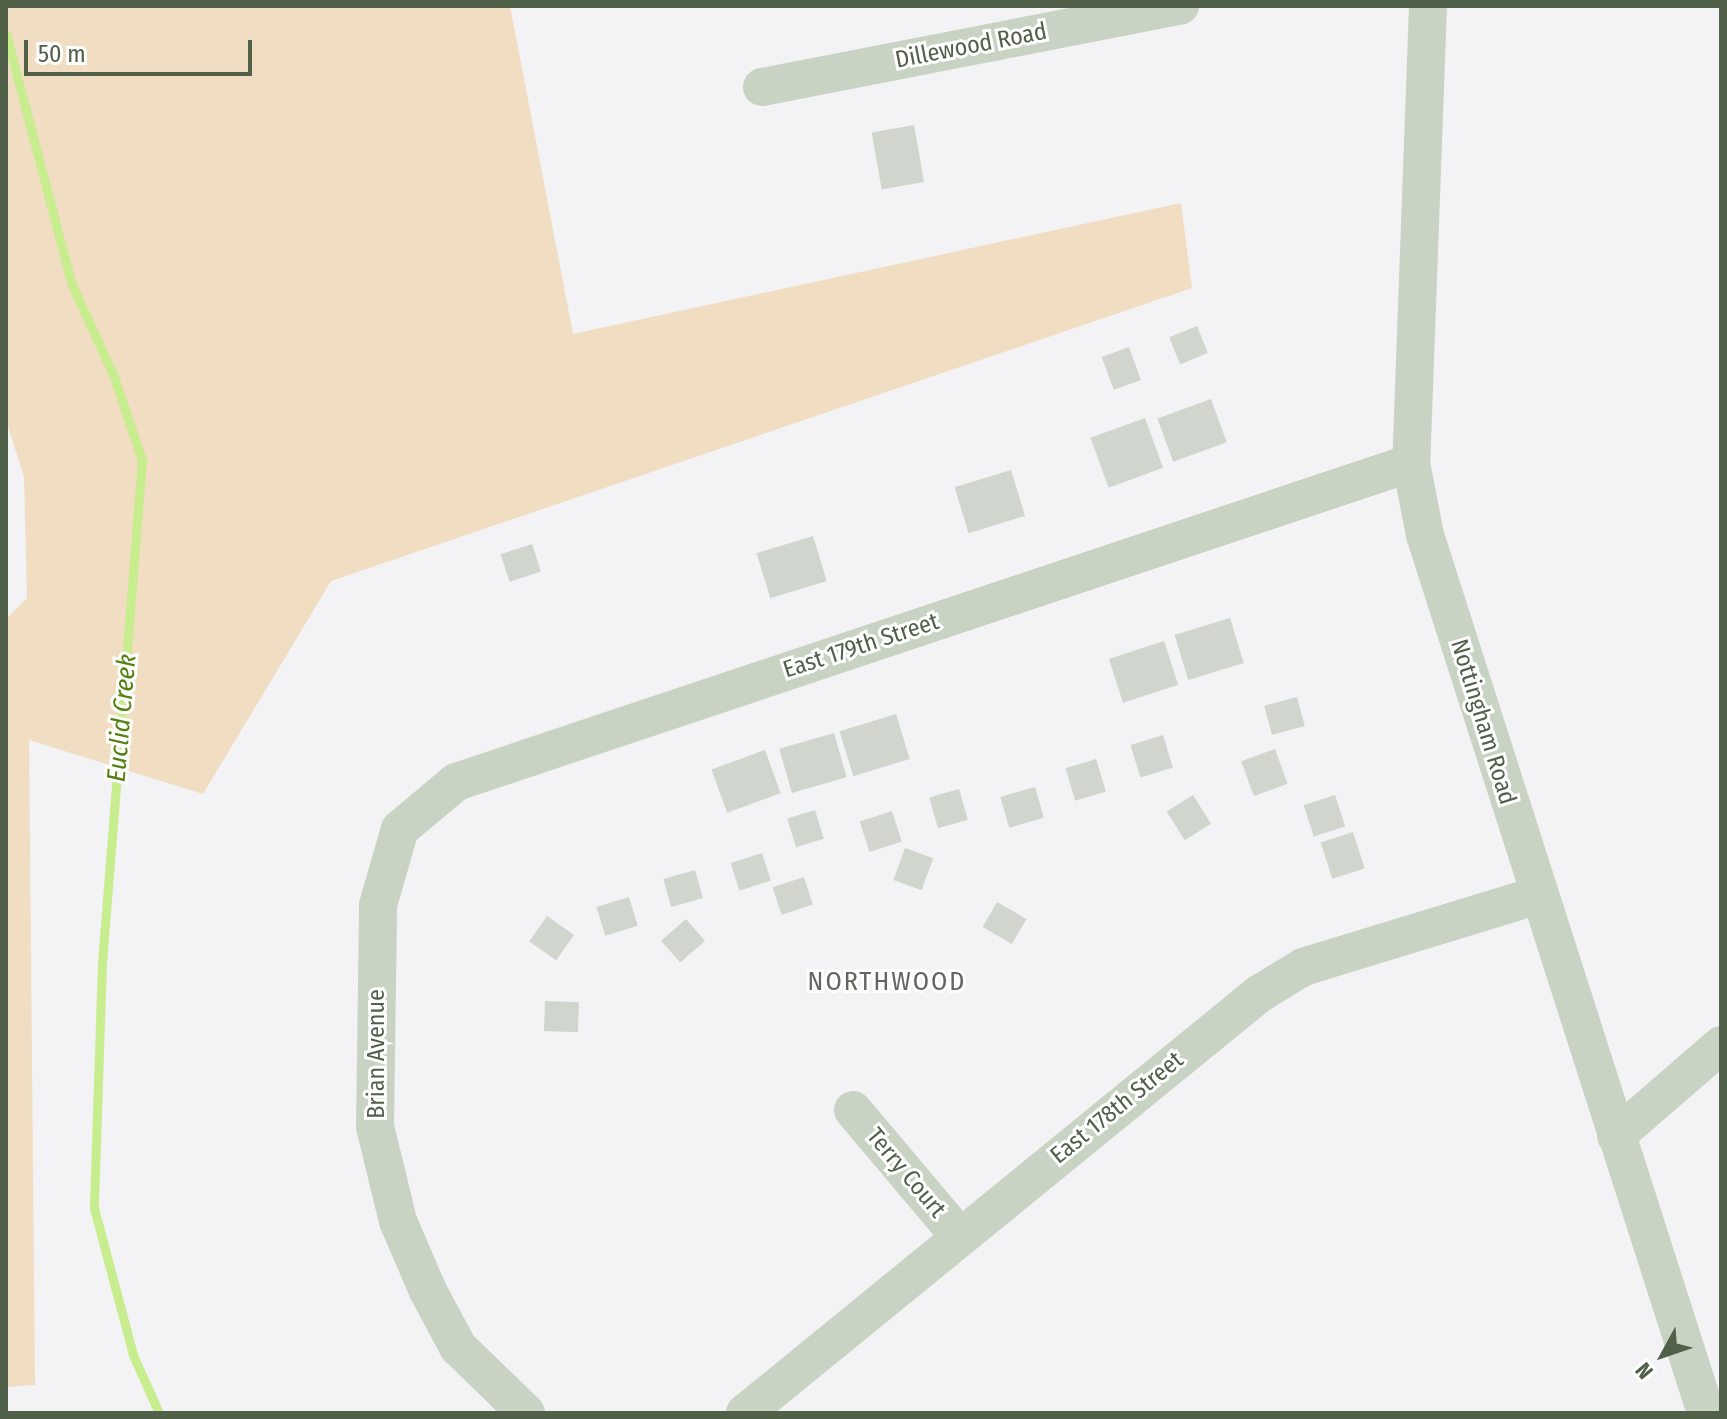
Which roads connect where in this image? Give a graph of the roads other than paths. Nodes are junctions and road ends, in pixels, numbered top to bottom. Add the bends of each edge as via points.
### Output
1 (1180, 6) edge
2 (1428, 6) edge
3 (762, 87) dead end
4 (1411, 463) junction
5 (1538, 895) junction
6 (378, 905) joint
7 (1721, 1045) edge
8 (853, 1110) dead end
9 (1616, 1136) junction
10 (959, 1236) junction
11 (526, 1413) edge
12 (745, 1413) edge
13 (1706, 1413) edge

1 - 3 street, Dillewood Road
2 - 4 street, Nottingham Road
4 - 5 street, Nottingham Road via 1425,535
4 - 6 street, East 179th Street via 456,782 400,829
5 - 9 street, Nottingham Road
5 - 10 street, East 178th Street via 1303,967 1259,994
6 - 11 street, Brian Avenue via 375,1127 398,1221 458,1347
7 - 9 street
8 - 10 street, Terry Court
9 - 13 street, Nottingham Road
10 - 12 street, East 178th Street

